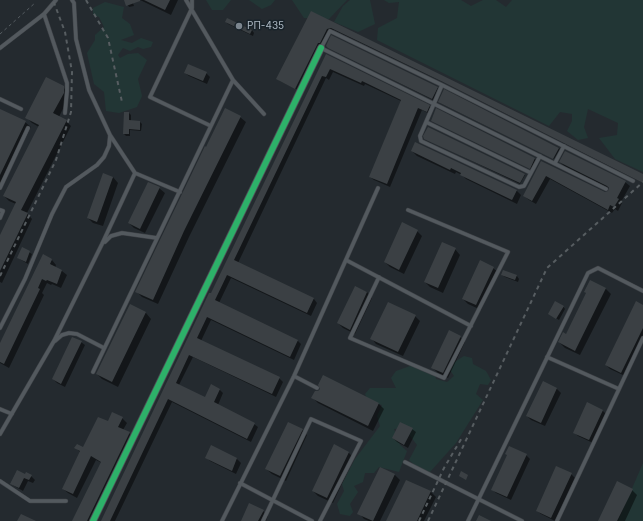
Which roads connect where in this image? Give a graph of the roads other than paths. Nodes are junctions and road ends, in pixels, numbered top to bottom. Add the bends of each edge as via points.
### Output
1 (56, 0) edge
2 (72, 0) edge
3 (186, 0) edge
4 (192, 0) edge
5 (192, 8) junction
6 (44, 14) junction
7 (0, 48) edge
8 (321, 48) junction
9 (234, 80) junction
10 (442, 85) junction
11 (0, 99) edge
12 (434, 104) junction
13 (21, 109) dead end
14 (65, 113) dead end
15 (264, 114) dead end
16 (426, 122) junction
17 (211, 126) junction
18 (28, 128) dead end
19 (110, 135) junction
20 (564, 146) junction
21 (540, 156) junction
22 (555, 163) junction
23 (135, 172) junction
24 (531, 173) junction
25 (633, 181) dead end
26 (0, 188) edge
27 (378, 188) dead end
28 (606, 189) dead end
29 (180, 192) junction
30 (0, 210) edge
31 (408, 210) dead end
32 (0, 218) edge
33 (157, 238) junction
34 (102, 244) junction
35 (346, 260) junction
36 (379, 277) junction
37 (643, 291) edge
38 (471, 326) junction
39 (0, 328) edge
40 (643, 338) edge
41 (54, 341) junction
42 (104, 348) junction
43 (548, 357) junction
44 (93, 372) dead end
45 (294, 376) junction
46 (317, 388) dead end
47 (619, 389) junction
48 (0, 409) edge
49 (12, 414) junction
50 (0, 434) edge
51 (405, 462) dead end
52 (0, 481) edge
53 (240, 483) junction
54 (478, 500) junction
55 (66, 501) dead end
56 (273, 501) junction
57 (93, 521) edge
58 (222, 521) edge
59 (263, 521) edge
60 (312, 521) edge
61 (320, 521) edge
62 (468, 521) edge
63 (522, 521) edge
64 (557, 521) edge

1 - 6 lane
2 - 19 lane via 76,39 89,90
3 - 5 lane
4 - 5 lane
5 - 9 lane
5 - 17 lane via 150,97
6 - 7 lane
6 - 14 lane via 66,83
8 - 10 lane via 330,31
8 - 12 lane
8 - 57 street
9 - 15 lane
9 - 17 lane
10 - 12 lane
10 - 20 lane
11 - 13 lane
12 - 16 lane
12 - 21 lane
16 - 24 lane
16 - 24 lane via 421,141 519,187 524,186
17 - 29 lane
18 - 26 lane
19 - 23 lane
19 - 39 lane via 104,157 66,187
20 - 22 lane
20 - 25 lane
21 - 22 lane
21 - 24 lane
22 - 28 lane
23 - 29 lane
23 - 34 lane
27 - 35 lane
29 - 33 lane
30 - 32 lane via 3,211
31 - 38 lane via 508,252
33 - 34 lane via 122,233 111,236
33 - 42 lane
34 - 41 lane
35 - 36 lane
35 - 45 lane
36 - 38 lane
36 - 38 lane via 350,338 444,378
37 - 43 lane via 598,268 588,273
40 - 47 lane
41 - 42 lane via 62,335 77,334
41 - 49 lane
42 - 44 lane
43 - 47 lane
43 - 54 lane
45 - 46 lane
45 - 53 lane
47 - 64 lane
48 - 49 lane
49 - 50 lane
51 - 54 lane
52 - 55 lane via 30,501
53 - 56 lane
53 - 58 lane
54 - 62 lane
54 - 63 lane
56 - 59 lane
56 - 60 lane
56 - 61 lane via 311,419 361,441

